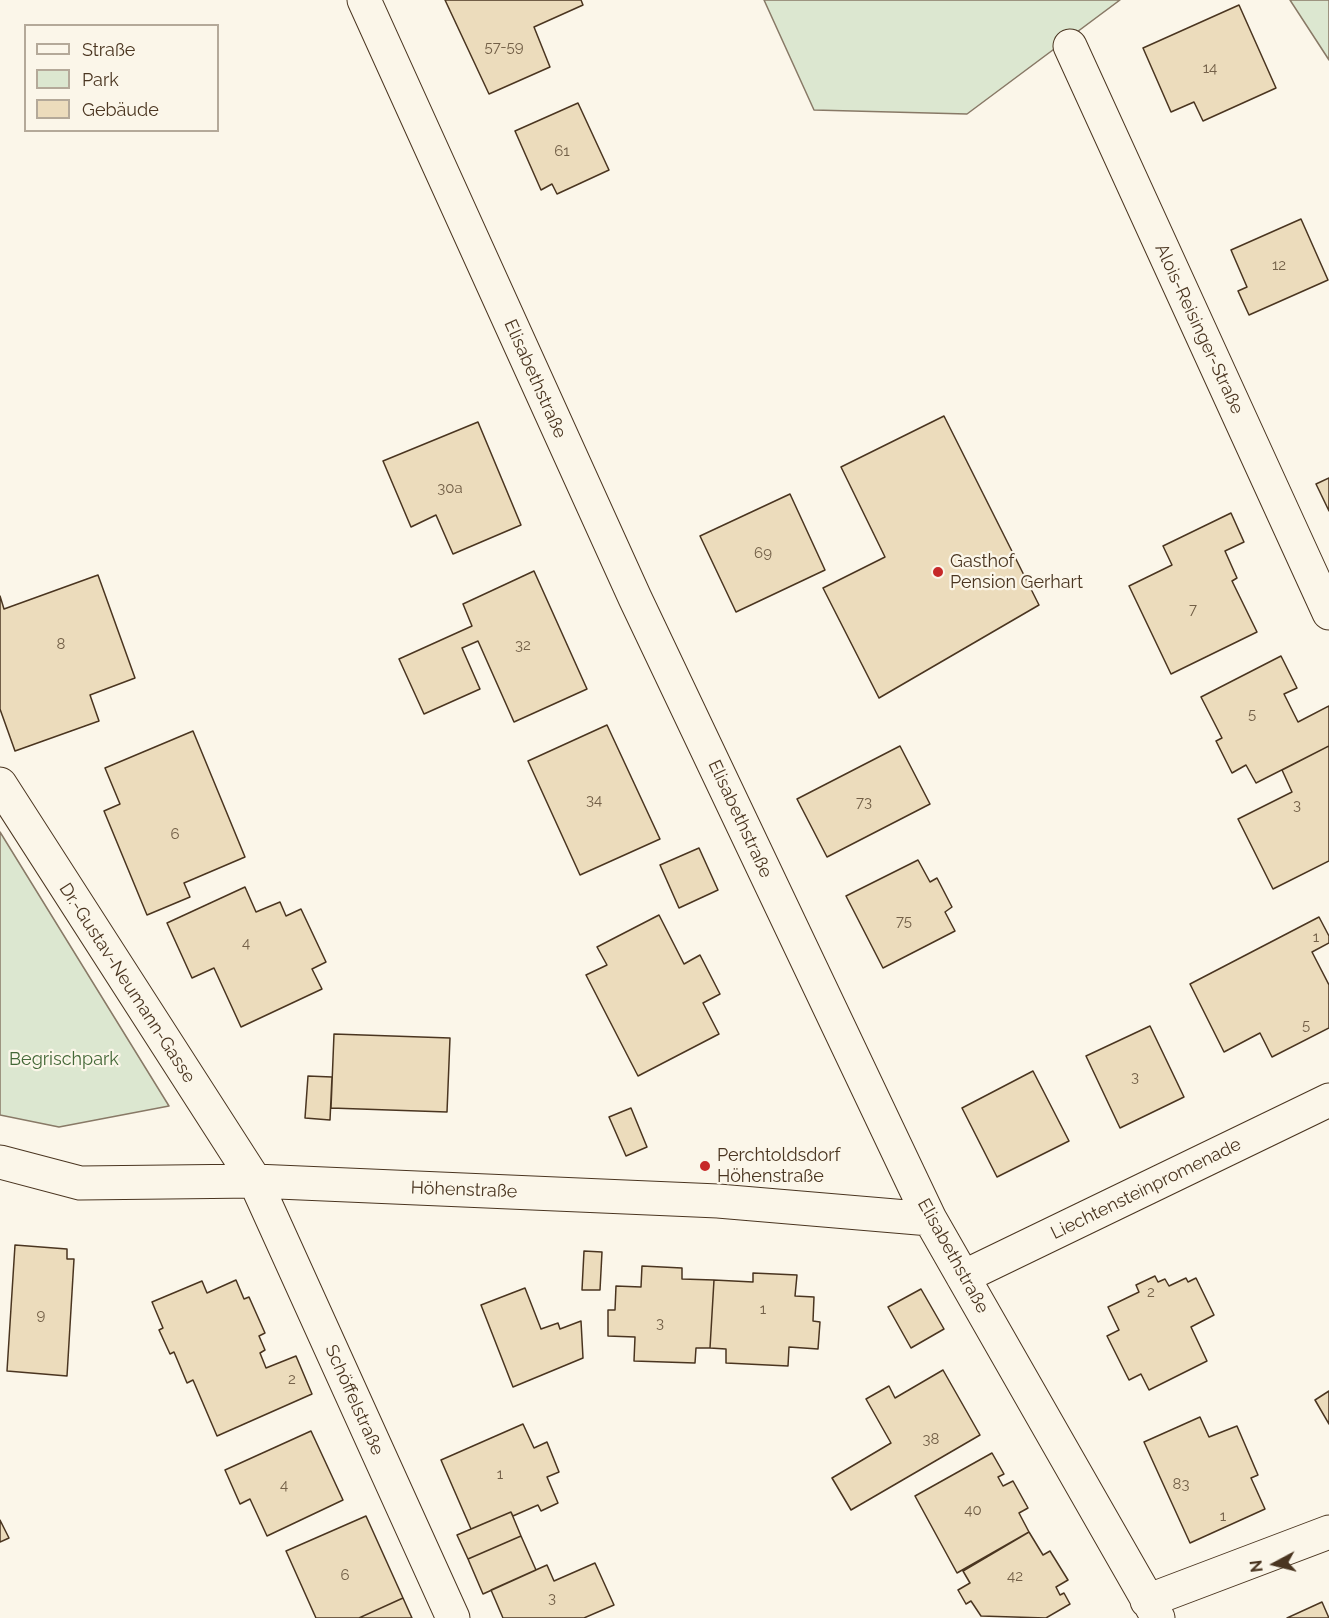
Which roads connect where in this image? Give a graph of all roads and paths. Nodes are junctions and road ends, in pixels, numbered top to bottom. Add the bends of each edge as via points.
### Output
1 (364, 0) edge
2 (1070, 46) dead end
3 (1329, 613) edge
4 (0, 784) edge
5 (1329, 1100) edge
6 (0, 1162) edge
7 (255, 1181) junction
8 (930, 1219) junction
9 (963, 1277) junction
10 (1329, 1532) edge
11 (1153, 1609) edge
12 (453, 1618) edge

1 - 8 street, Elisabethstraße via 635,598
2 - 3 street, Alois-Reisinger-Straße
4 - 7 street, Dr.-Gustav-Neumann-Gasse
5 - 9 street, Liechtensteinpromenade
6 - 7 street, Höhenstraße via 80,1182
7 - 8 street, Höhenstraße via 718,1201
7 - 12 street, Schöffelstraße
8 - 9 street, Elisabethstraße
9 - 11 street, Elisabethstraße
10 - 11 street

